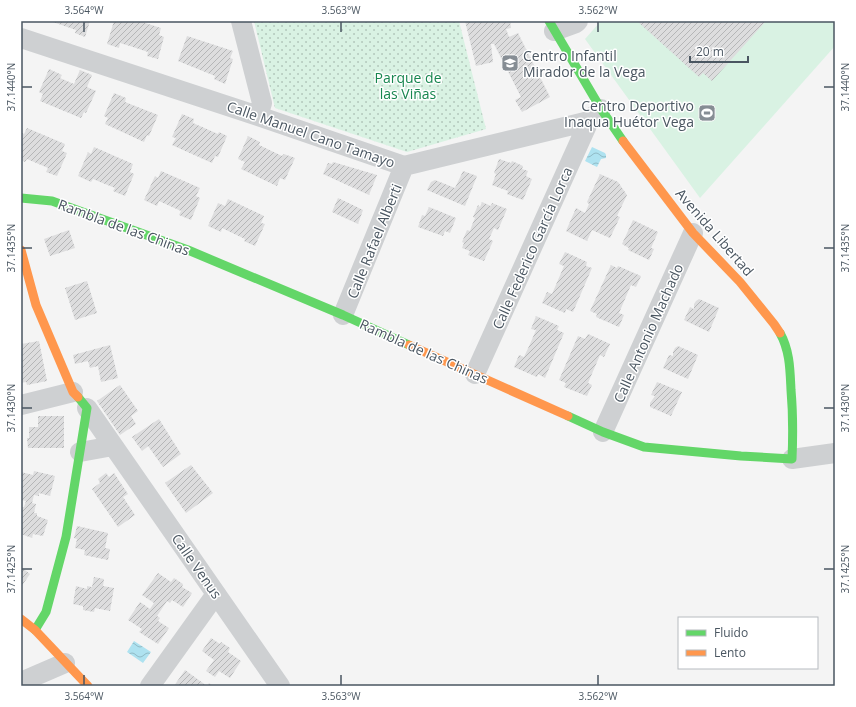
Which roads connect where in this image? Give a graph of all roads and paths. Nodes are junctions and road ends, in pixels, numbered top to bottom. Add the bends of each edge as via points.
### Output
1 (242, 21) edge
2 (578, 21) edge
3 (552, 26) edge
4 (21, 38) edge
5 (595, 115) junction
6 (258, 116) junction
7 (404, 166) junction
8 (21, 198) edge
9 (693, 233) junction
10 (21, 250) edge
11 (29, 304) edge
12 (343, 315) junction
13 (475, 374) junction
14 (73, 392) junction
15 (21, 405) edge
16 (87, 408) junction
17 (603, 432) junction
18 (113, 446) junction
19 (80, 452) junction
20 (835, 453) edge
21 (792, 459) junction
22 (216, 594) junction
23 (21, 620) edge
24 (35, 630) junction
25 (65, 663) junction
26 (21, 682) edge
27 (88, 686) edge
28 (150, 686) edge
29 (280, 686) edge

1 - 6 street via 262,103
2 - 3 street
3 - 5 street, Avenida Libertad
4 - 6 street, Calle Manuel Cano Tamayo
5 - 7 street, Calle Manuel Cano Tamayo
5 - 9 street, Avenida Libertad via 635,158
5 - 13 street, Calle Federico García Lorca
6 - 7 street, Calle Manuel Cano Tamayo
7 - 12 street, Calle Rafael Alberti
8 - 12 street, Rambla de las Chinas via 52,201 188,250
9 - 17 street, Calle Antonio Machado
9 - 21 street, Avenida Libertad via 740,282 785,342 790,361
10 - 11 street
11 - 14 street
12 - 13 street, Rambla de las Chinas
13 - 17 street, Rambla de las Chinas
14 - 15 street
14 - 16 street
16 - 18 street, Calle Venus
16 - 19 street
17 - 21 street, Rambla de las Chinas via 644,447
18 - 19 street
18 - 22 street, Calle Venus
19 - 24 street via 66,537 46,612
20 - 21 street, Rambla de las Chinas
22 - 28 street
22 - 29 street, Calle Venus
23 - 24 street
24 - 25 street
25 - 26 street
25 - 27 street

